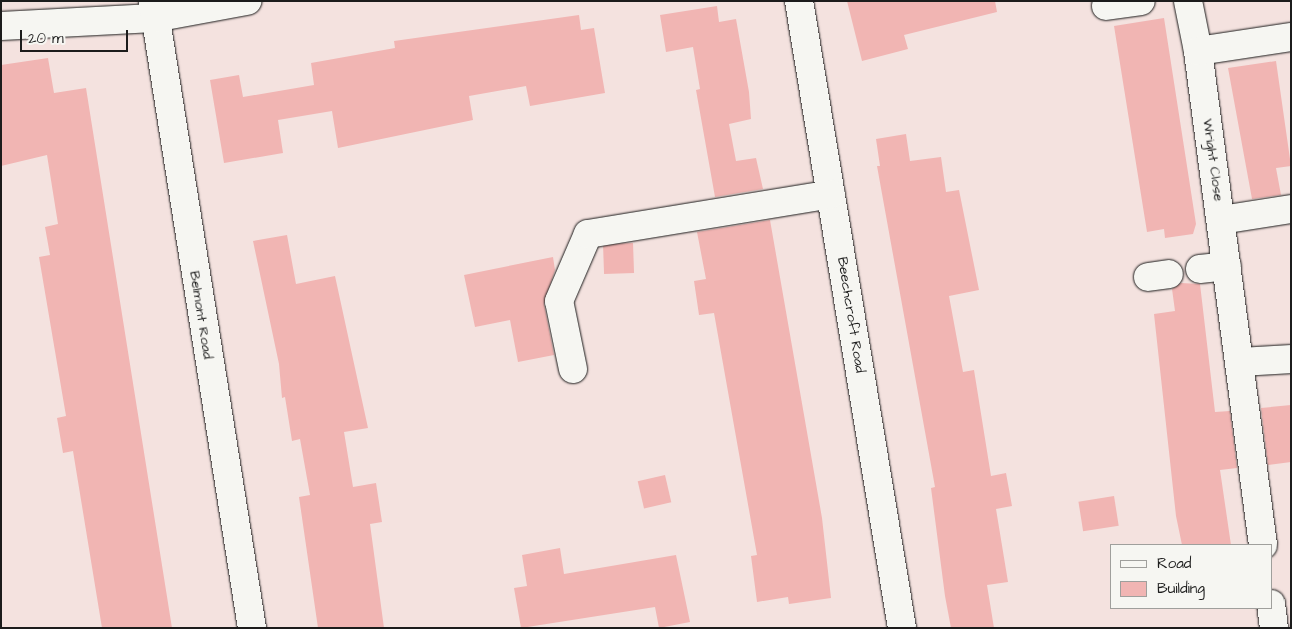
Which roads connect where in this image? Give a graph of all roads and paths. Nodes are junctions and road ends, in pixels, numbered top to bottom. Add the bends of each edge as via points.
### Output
1 (247, 1) edge
2 (799, 1) edge
3 (1141, 1) edge
4 (1188, 1) edge
5 (1106, 6) dead end
6 (153, 10) edge
7 (1, 26) edge
8 (1291, 37) edge
9 (1198, 52) junction
10 (831, 194) junction
11 (1291, 209) edge
12 (1221, 220) junction
13 (1228, 266) junction
14 (1200, 269) dead end
15 (1291, 359) edge
16 (1241, 362) junction
17 (572, 369) dead end
18 (1263, 544) edge
19 (1272, 609) edge
20 (252, 628) edge
21 (902, 628) edge
22 (1274, 628) edge

1 - 6 street
2 - 10 street, Beechcroft Road
3 - 5 street
4 - 9 street, Wright Close
6 - 7 street
6 - 20 street, Belmont Road
8 - 9 street
9 - 12 street, Wright Close
10 - 17 street via 588,234 559,301
10 - 21 street, Beechcroft Road
11 - 12 street
12 - 13 street, Wright Close
13 - 14 street
13 - 16 street, Wright Close
15 - 16 street
16 - 18 street, Wright Close
19 - 22 street

